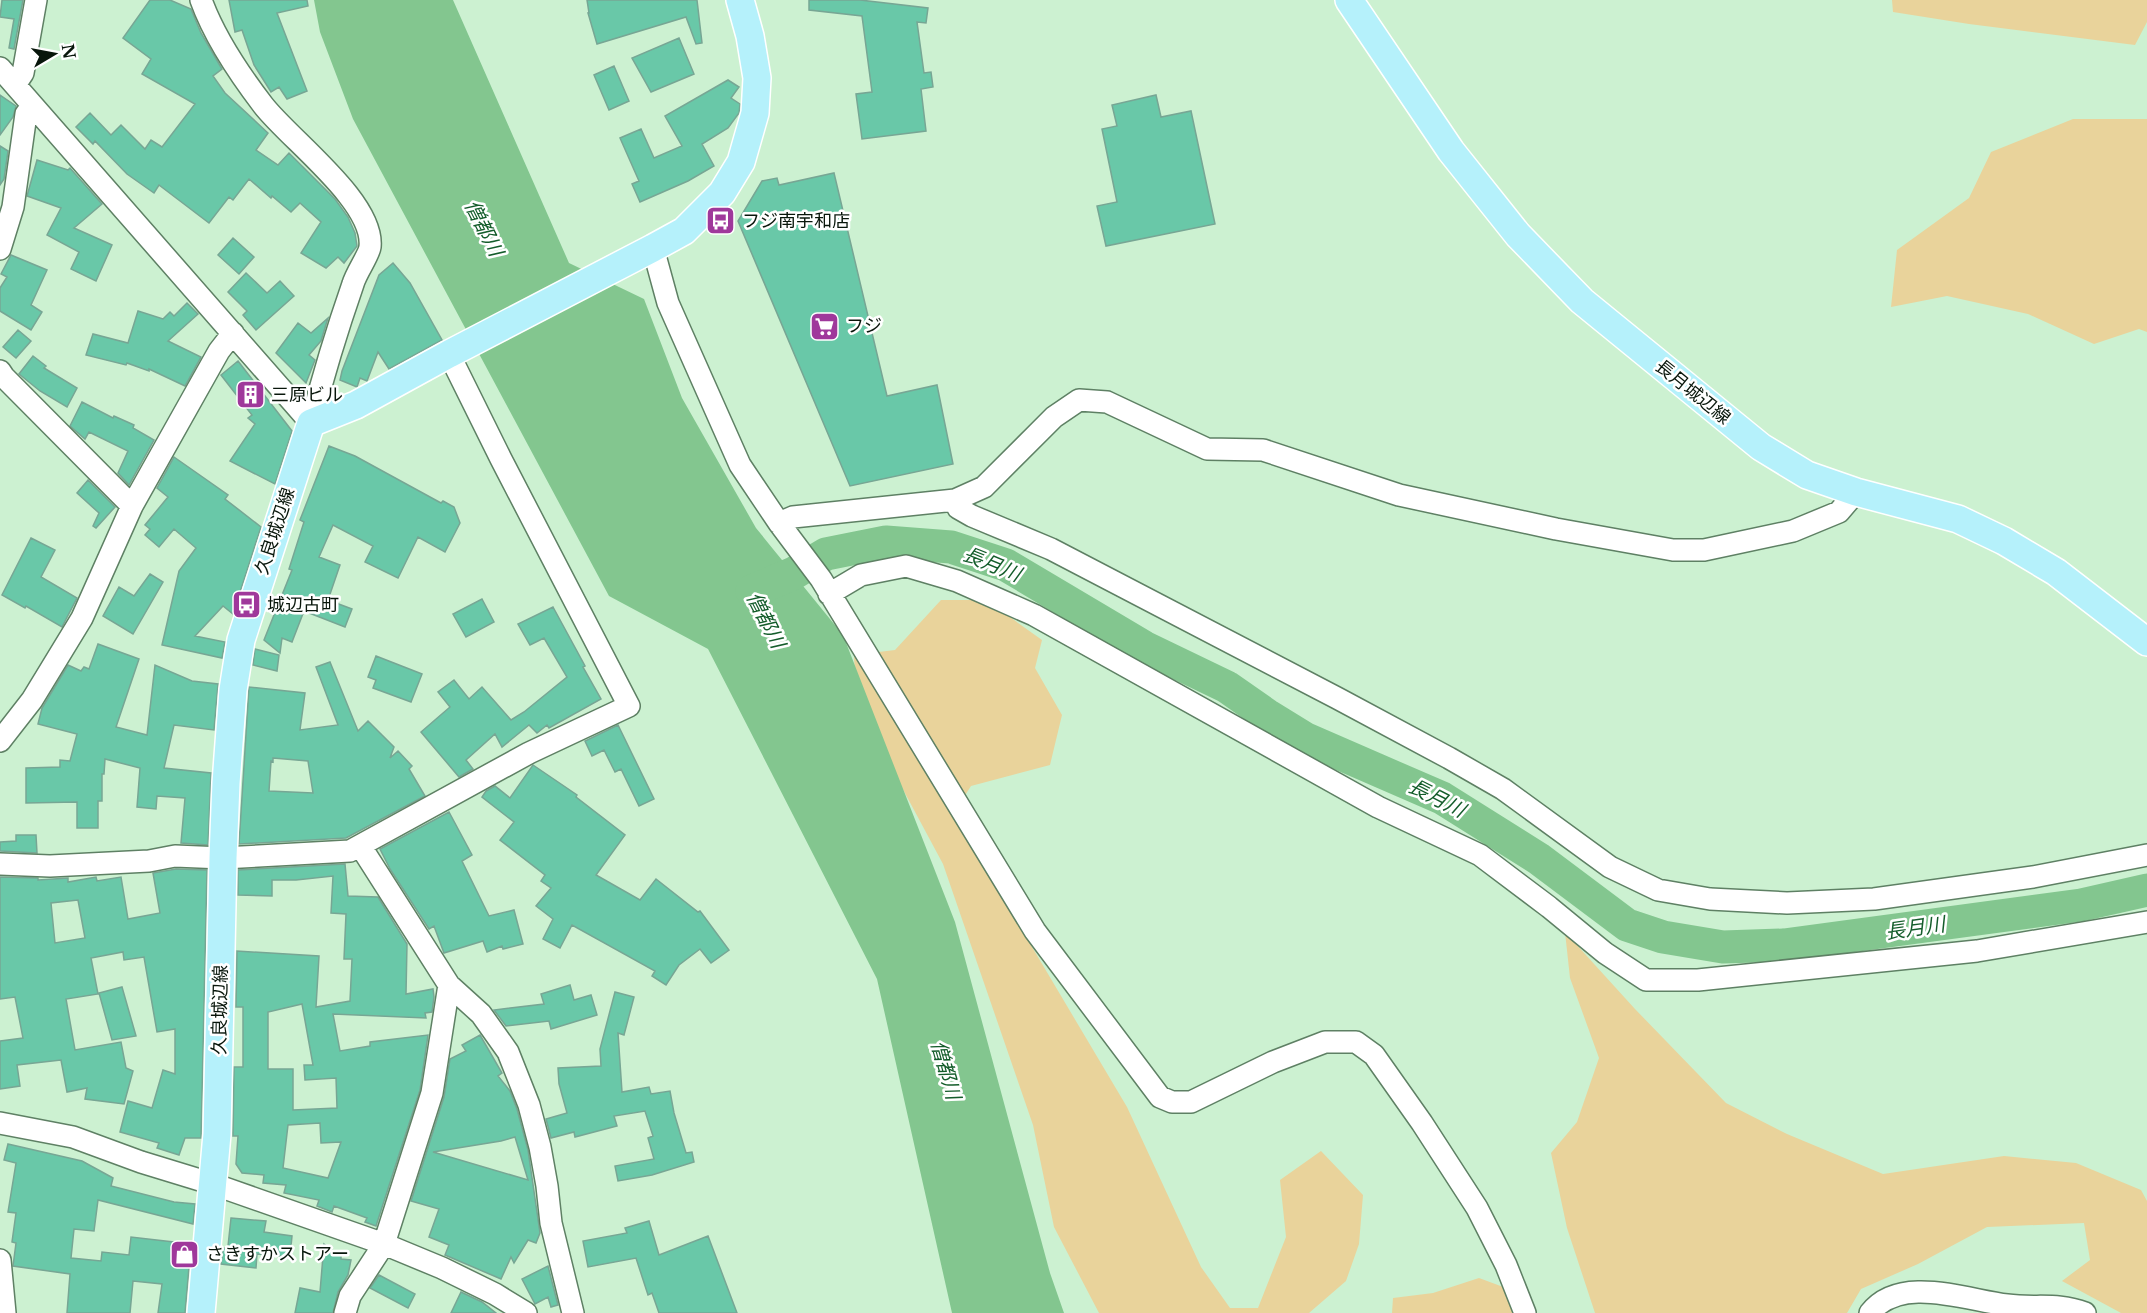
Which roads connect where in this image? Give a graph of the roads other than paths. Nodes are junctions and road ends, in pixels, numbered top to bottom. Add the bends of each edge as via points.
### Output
1 (36, 0) edge
2 (201, 0) edge
3 (740, 0) edge
4 (1349, 0) edge
5 (0, 68) edge
6 (15, 85) junction
7 (33, 106) junction
8 (0, 249) edge
9 (646, 251) junction
10 (234, 333) junction
11 (454, 352) junction
12 (0, 371) edge
13 (311, 423) junction
14 (1856, 492) junction
15 (955, 500) junction
16 (132, 506) junction
17 (782, 527) junction
18 (825, 586) junction
19 (2147, 642) edge
20 (0, 741) edge
21 (361, 847) junction
22 (2147, 855) edge
23 (223, 858) junction
24 (0, 864) edge
25 (2147, 922) edge
26 (449, 985) junction
27 (0, 1123) edge
28 (213, 1184) junction
29 (384, 1244) junction
30 (0, 1260) edge
31 (5, 1313) edge
32 (201, 1313) edge
33 (345, 1313) edge
34 (526, 1313) edge
35 (573, 1313) edge
36 (1525, 1313) edge
37 (1870, 1313) edge
38 (2085, 1313) edge

1 - 6 street via 23,73
2 - 13 street via 208,21 264,106 334,178 370,234 370,250 357,271
3 - 9 main road via 757,78 755,113 741,162 722,193 684,231
4 - 14 main road, 長月城辺線 via 1451,151 1518,235 1582,301 1761,447 1807,476
5 - 6 street
6 - 7 street
7 - 8 street via 26,114 13,207
7 - 10 street
9 - 11 main road
9 - 17 street via 740,465
10 - 13 street
10 - 16 street via 219,351
11 - 13 main road via 356,405
11 - 21 street via 501,459 629,706 529,753
12 - 16 street
13 - 23 main road, 久良城辺線 via 241,640 233,690
14 - 15 street via 1839,512 1793,531 1704,550 1673,550 1400,495 1263,450 1207,449 1107,402 1079,400 1054,417 984,487
14 - 19 main road, 長月城辺線 via 1958,519 2004,541 2056,572
15 - 17 street via 793,517
15 - 22 street via 958,508 972,516 1051,549 1449,758 1503,789 1610,867 1658,890 1710,899 1787,903 1874,899 2033,877
16 - 20 street via 82,618 32,700
17 - 18 street
18 - 25 street via 906,566 957,581 1034,615 1378,807 1480,855 1605,953 1646,980 1698,980 1977,951
18 - 36 street via 1035,931 1160,1097 1172,1102 1191,1102 1325,1042 1356,1042 1374,1055 1477,1208 1506,1264
21 - 23 street via 350,852
21 - 26 street
23 - 24 street via 176,856 50,866
23 - 28 main road, 久良城辺線
26 - 29 street via 432,1093
26 - 35 street via 496,1033 519,1076 540,1147 551,1223
27 - 28 street via 73,1137
28 - 29 street
28 - 32 main road, 久良城辺線
29 - 33 street via 350,1296
29 - 34 street via 442,1268
30 - 31 street
37 - 38 street via 1875,1306 1902,1293 1932,1292 2009,1306 2069,1306

